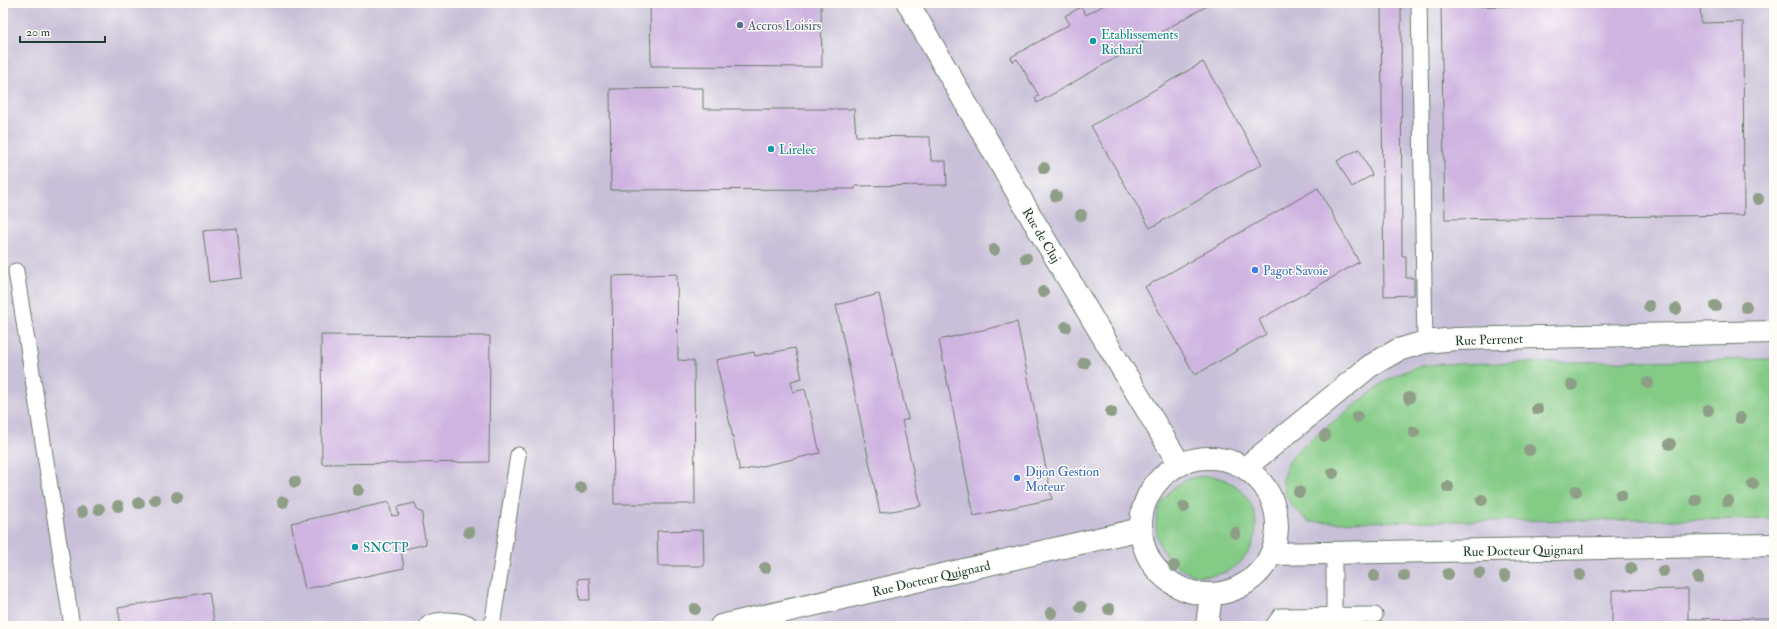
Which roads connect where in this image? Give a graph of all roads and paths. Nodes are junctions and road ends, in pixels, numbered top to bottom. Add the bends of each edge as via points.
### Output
1 (908, 3) edge
2 (1419, 3) edge
3 (16, 271) dead end
4 (1774, 332) edge
5 (1424, 342) junction
6 (518, 455) dead end
7 (1180, 465) junction
8 (1245, 468) junction
9 (1141, 529) junction
10 (1774, 545) edge
11 (1271, 554) junction
12 (1334, 554) junction
13 (1211, 594) junction
14 (1334, 615) junction
15 (1375, 615) dead end
16 (72, 626) edge
17 (430, 626) edge
18 (466, 626) edge
19 (492, 626) edge
20 (721, 626) edge
21 (1207, 626) edge
22 (1273, 626) edge

1 - 7 street, Rue de Cluj via 1033,220
2 - 5 lane
3 - 16 lane
4 - 5 street, Rue Perrenet via 1456,339
5 - 8 street, Rue Perrenet via 1398,350 1370,366
6 - 19 lane
7 - 8 street via 1209,458 1228,461
7 - 9 street via 1170,470 1154,487 1144,507
8 - 11 street via 1260,480 1271,497 1276,515 1277,535
9 - 13 street via 1145,550 1156,568 1171,582 1190,591
9 - 20 street, Rue Docteur Quignard
10 - 12 street, Rue Docteur Quignard
11 - 12 street, Rue Docteur Quignard
11 - 13 street via 1261,570 1247,583 1230,591
12 - 14 lane
13 - 21 street
14 - 15 lane
14 - 22 lane via 1280,616
17 - 18 street via 456,623

